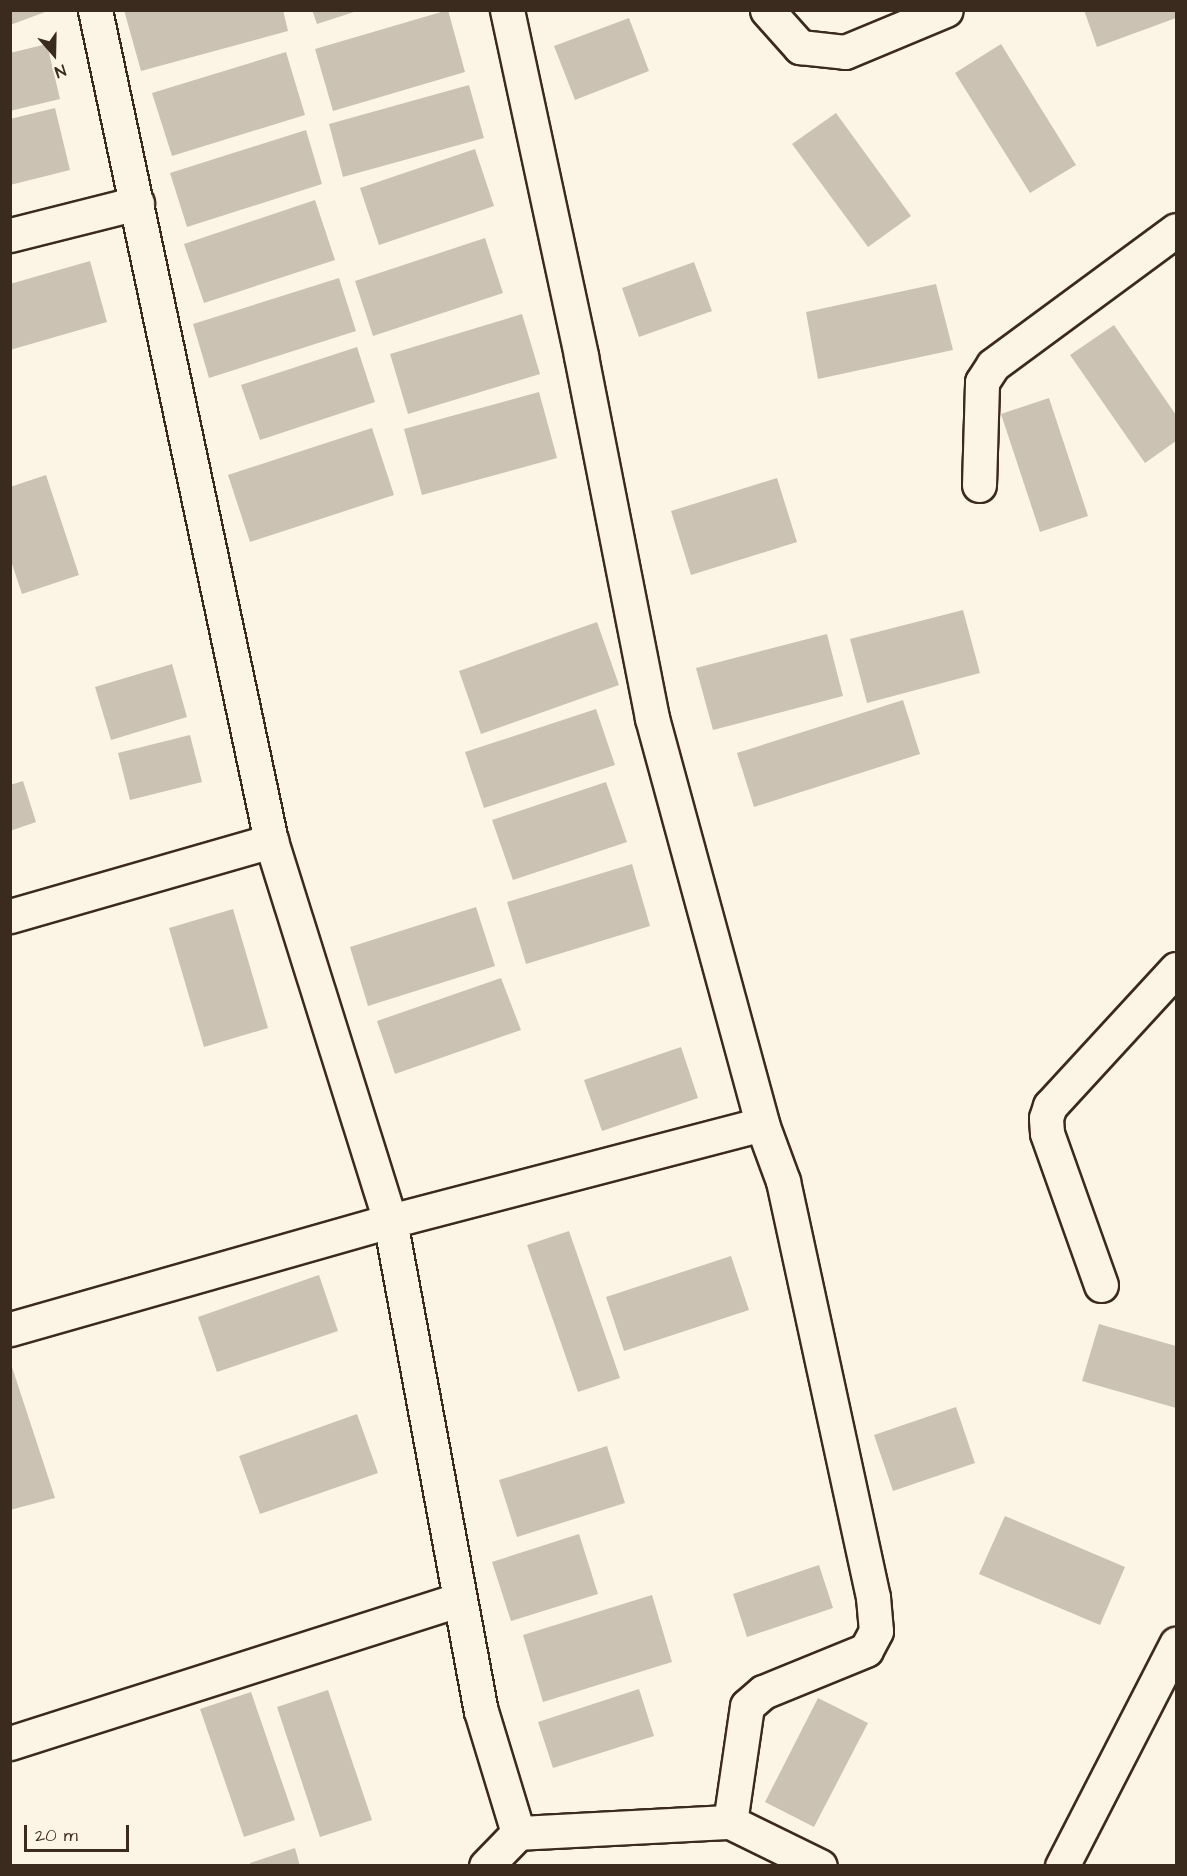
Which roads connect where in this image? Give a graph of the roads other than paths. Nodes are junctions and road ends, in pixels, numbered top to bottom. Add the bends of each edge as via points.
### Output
1 (95, 10) edge
2 (507, 10) edge
3 (767, 10) edge
4 (946, 10) edge
5 (137, 203) junction
6 (1176, 230) edge
7 (10, 235) edge
8 (979, 485) dead end
9 (271, 841) junction
10 (10, 916) edge
11 (1176, 969) edge
12 (762, 1124) junction
13 (390, 1221) junction
14 (1101, 1285) dead end
15 (10, 1329) edge
16 (458, 1600) junction
17 (1176, 1644) edge
18 (10, 1743) edge
19 (730, 1822) junction
20 (518, 1833) junction
21 (486, 1866) edge
22 (820, 1866) edge
23 (1062, 1866) edge

1 - 5 street
2 - 12 street via 581,356 652,718
3 - 4 street via 800,47 845,52
5 - 7 street
5 - 9 street
6 - 8 street via 993,365 982,382
9 - 10 street
9 - 13 street
11 - 14 street via 1050,1106 1046,1118 1047,1133
12 - 13 street
12 - 19 street via 783,1181 873,1597 876,1631 866,1650 763,1692 747,1706
13 - 15 street
13 - 16 street
16 - 18 street
16 - 20 street via 481,1711
17 - 23 street
19 - 20 street
19 - 22 street
20 - 21 street

